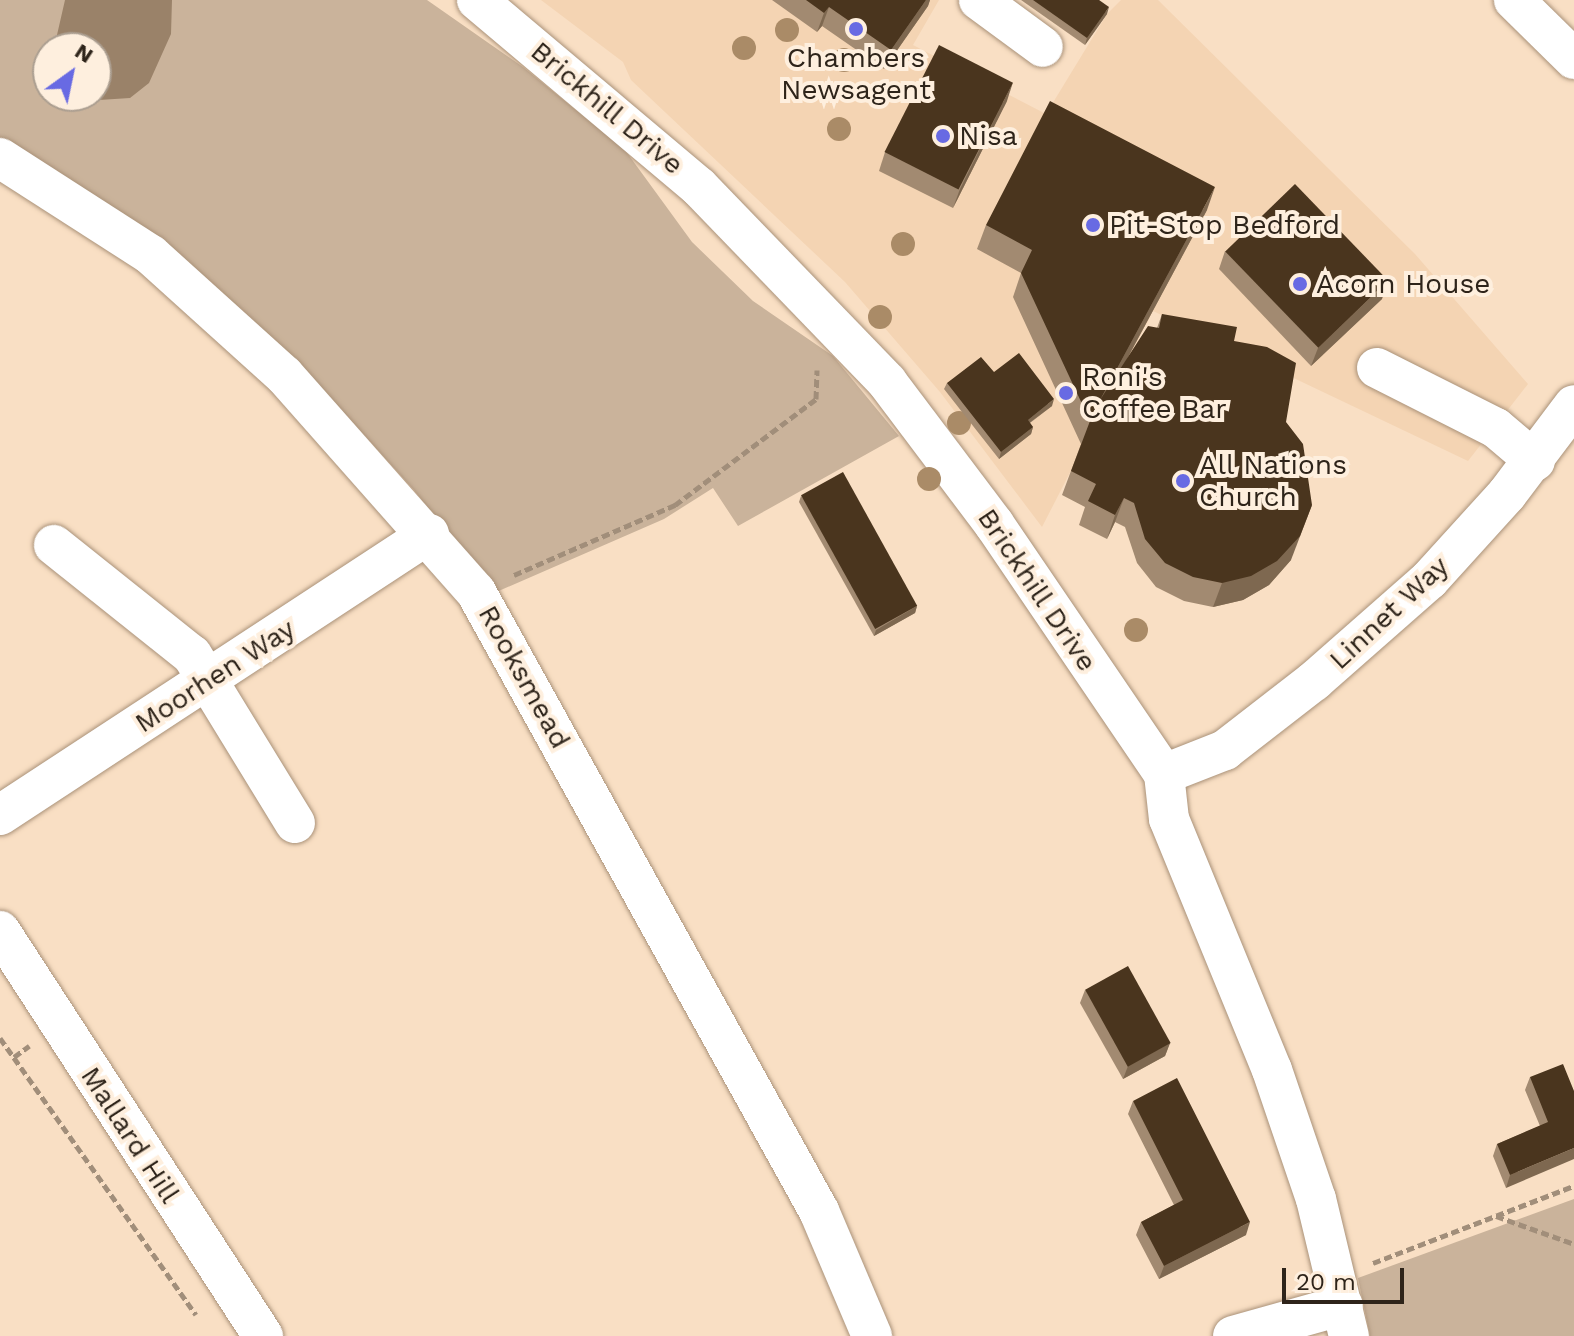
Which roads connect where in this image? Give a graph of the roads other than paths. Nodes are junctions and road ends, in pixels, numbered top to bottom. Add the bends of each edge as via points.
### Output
1 (477, 0) edge
2 (979, 0) edge
3 (1514, 0) edge
4 (1043, 47) dead end
5 (1574, 59) edge
6 (0, 158) edge
7 (1377, 368) dead end
8 (1574, 405) edge
9 (1535, 461) junction
10 (429, 534) junction
11 (54, 545) dead end
12 (211, 680) junction
13 (1164, 774) junction
14 (0, 815) edge
15 (295, 823) dead end
16 (0, 931) edge
17 (1343, 1306) edge
18 (263, 1336) edge
19 (872, 1336) edge
20 (1233, 1336) edge

1 - 13 street, Brickhill Drive via 699,187 887,382 994,524
2 - 4 street
3 - 5 street
6 - 10 street, Rooksmead via 151,255 284,375
7 - 9 street via 1496,428
8 - 9 street, Linnet Way
9 - 13 street, Linnet Way via 1429,580 1314,681 1225,750
10 - 12 street, Moorhen Way
10 - 19 street, Rooksmead via 476,592 819,1211
11 - 12 street via 192,655
12 - 14 street, Moorhen Way
12 - 15 street
13 - 17 street, Brickhill Drive via 1169,819 1272,1070
16 - 18 street, Mallard Hill
17 - 20 street

